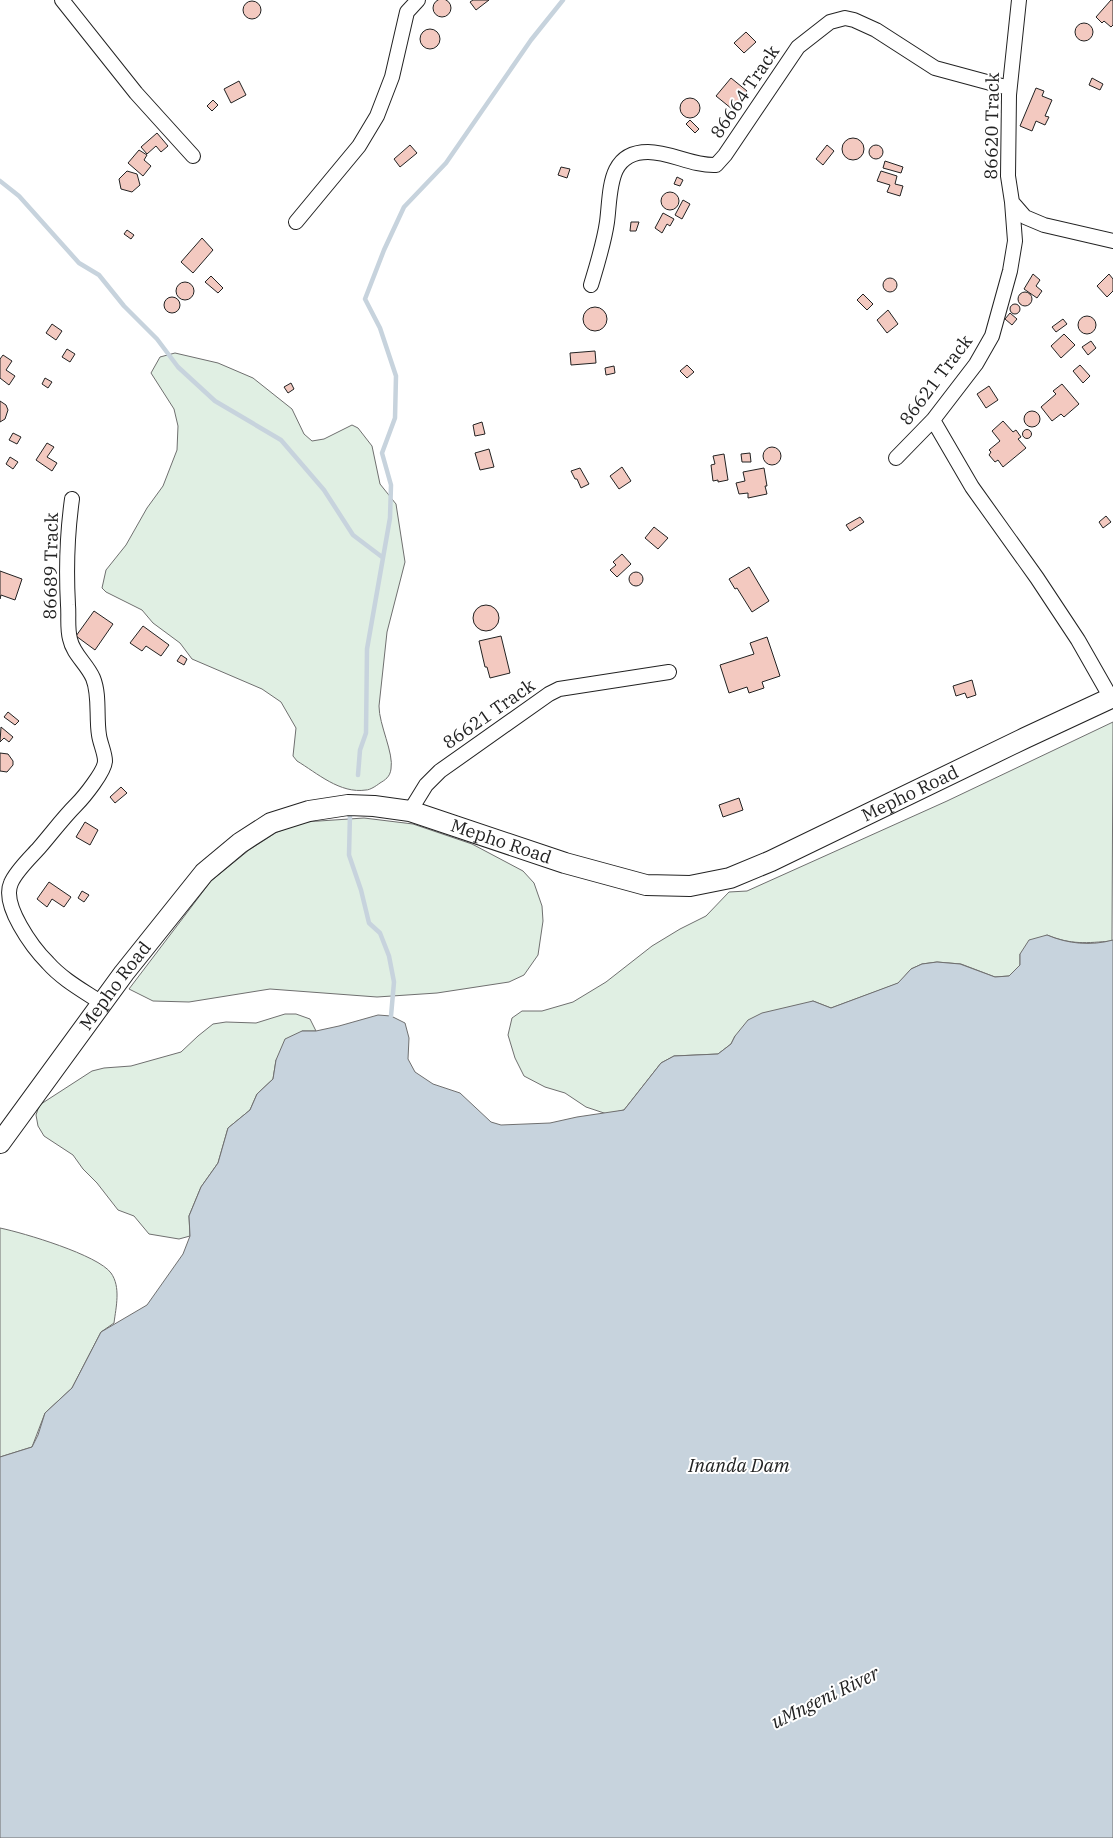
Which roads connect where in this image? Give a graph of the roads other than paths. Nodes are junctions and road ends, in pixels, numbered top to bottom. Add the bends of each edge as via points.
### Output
1 (62, 0) edge
2 (418, 0) edge
3 (1019, 0) edge
4 (1009, 88) junction
5 (193, 156) dead end
6 (1012, 202) junction
7 (296, 222) dead end
8 (1113, 241) edge
9 (591, 285) dead end
10 (933, 420) junction
11 (896, 458) dead end
12 (72, 499) dead end
13 (669, 672) dead end
14 (1112, 698) edge
15 (410, 811) junction
16 (103, 1004) junction
17 (0, 1143) edge

1 - 5 street via 136,93
2 - 7 street via 407,12 392,77 377,116 359,146
3 - 4 street, 86620 Track
4 - 6 street, 86620 Track via 1008,176
4 - 9 street, 86664 Track via 935,68 876,30 854,20 845,18 830,22 798,47 716,165 698,164 651,152 634,153 623,161 614,174 607,222
6 - 8 street, 86620 Track via 1025,217 1044,225
6 - 10 street, 86621 Track via 1015,241 992,336 976,364
10 - 11 street, 86621 Track
10 - 14 street via 972,487 1037,578
12 - 16 street, 86689 Track via 66,562 68,628 74,650 94,680 98,733 105,761 82,799 10,884 10,896 13,911 28,938 48,964
13 - 15 street, 86621 Track via 559,689 549,694 440,771 426,785
14 - 15 street, Mepho Road via 772,861 730,878 690,886 646,885 565,863
15 - 16 street, Mepho Road via 348,805 309,811 272,823 240,843 204,873
16 - 17 street, Mepho Road

